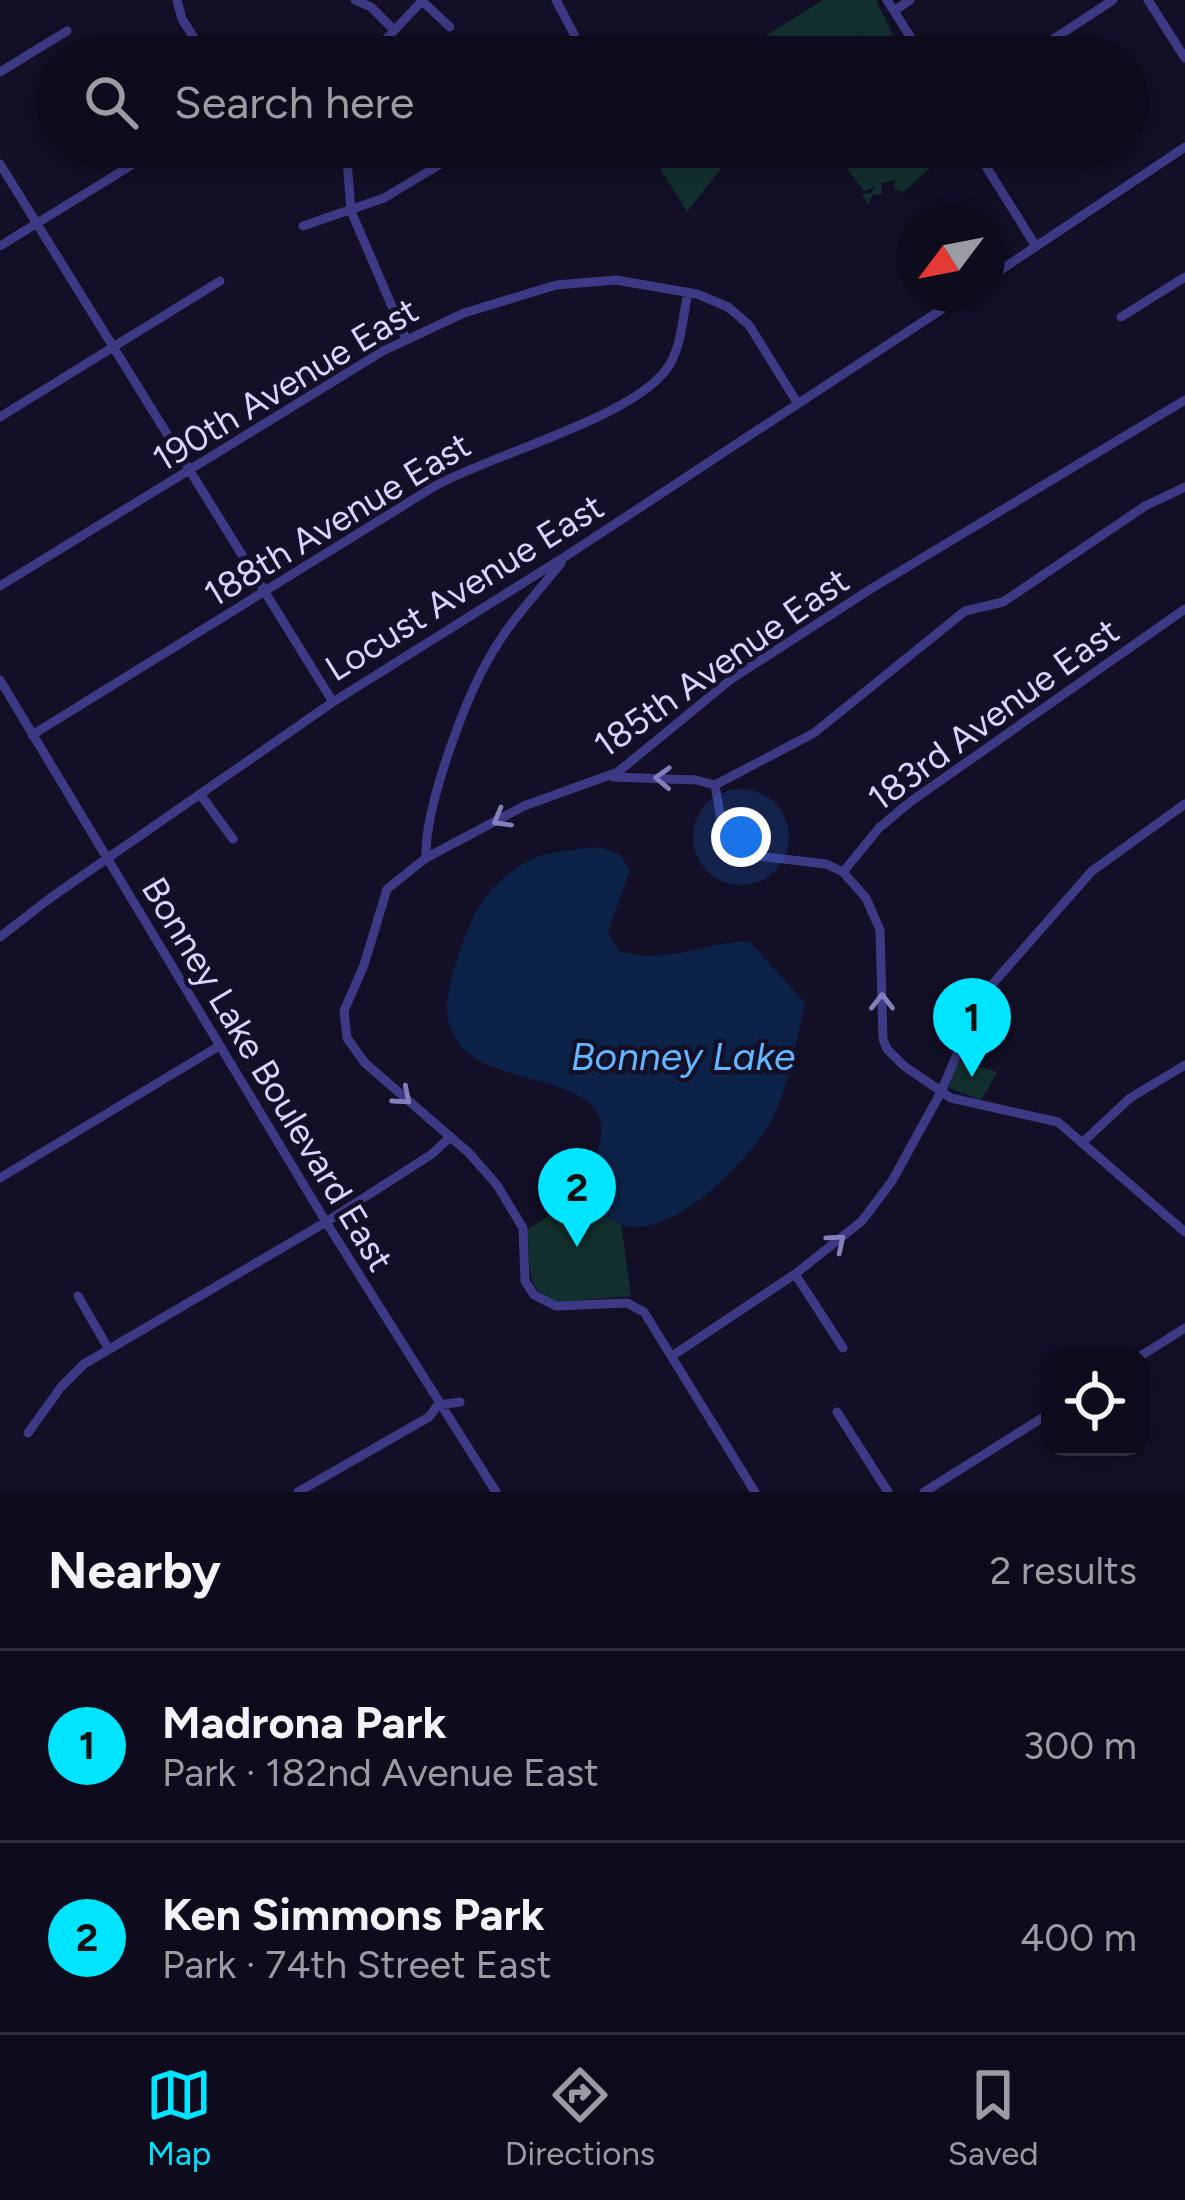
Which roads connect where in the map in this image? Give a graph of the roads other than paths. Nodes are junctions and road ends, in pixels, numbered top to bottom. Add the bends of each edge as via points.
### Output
1 (177, 0) edge
2 (355, 0) edge
3 (423, 0) edge
4 (556, 0) edge
5 (887, 0) edge
6 (910, 0) edge
7 (1113, 0) edge
8 (1148, 0) edge
9 (894, 11) junction
10 (450, 27) dead end
11 (392, 28) junction
12 (67, 32) dead end
13 (60, 36) edge
14 (193, 36) edge
15 (386, 36) edge
16 (574, 36) edge
17 (910, 36) edge
18 (1058, 36) edge
19 (36, 51) edge
20 (1185, 58) edge
21 (0, 72) edge
22 (1185, 147) edge
23 (0, 164) edge
24 (127, 168) edge
25 (347, 168) edge
26 (434, 168) edge
27 (987, 168) edge
28 (350, 211) junction
29 (37, 224) junction
30 (303, 226) dead end
31 (1035, 245) junction
32 (0, 246) edge
33 (1005, 266) edge
34 (1185, 277) edge
35 (220, 280) dead end
36 (688, 292) junction
37 (938, 312) edge
38 (1121, 316) dead end
39 (406, 339) junction
40 (114, 346) junction
41 (1185, 400) edge
42 (798, 404) junction
43 (0, 417) edge
44 (190, 470) junction
45 (1185, 488) edge
46 (566, 556) junction
47 (0, 586) edge
48 (265, 592) junction
49 (1185, 609) edge
50 (0, 680) edge
51 (333, 702) junction
52 (32, 734) junction
53 (610, 777) junction
54 (715, 785) junction
55 (200, 794) junction
56 (1183, 809) edge
57 (233, 839) dead end
58 (426, 858) junction
59 (107, 859) junction
60 (843, 872) junction
61 (0, 937) edge
62 (219, 1046) junction
63 (1185, 1065) edge
64 (940, 1091) junction
65 (450, 1137) junction
66 (1083, 1142) junction
67 (0, 1178) edge
68 (326, 1222) junction
69 (1185, 1232) edge
70 (795, 1274) junction
71 (79, 1296) dead end
72 (1185, 1328) edge
73 (108, 1348) junction
74 (843, 1348) dead end
75 (1149, 1351) edge
76 (672, 1356) junction
77 (460, 1402) dead end
78 (438, 1405) junction
79 (837, 1412) dead end
80 (1041, 1419) edge
81 (28, 1433) dead end
82 (298, 1492) edge
83 (496, 1492) edge
84 (755, 1492) edge
85 (888, 1492) edge
86 (924, 1492) edge

1 - 14 street
2 - 11 street
3 - 10 street
3 - 11 street
4 - 16 street
5 - 9 street
6 - 9 street
7 - 18 street
8 - 20 street
9 - 17 street
11 - 15 street
12 - 13 street
19 - 21 street
22 - 31 street
23 - 29 street
24 - 29 street
25 - 28 street
26 - 28 street
27 - 31 street
28 - 30 street
28 - 39 street
29 - 32 street
29 - 40 street
31 - 33 street
34 - 38 street
35 - 40 street
36 - 39 street, 190th Avenue East via 574,282
36 - 42 street, 190th Avenue East via 749,325
36 - 48 street, 188th Avenue East via 674,354 650,386 579,426 453,476
37 - 42 street, Locust Avenue East
39 - 44 street, 190th Avenue East
40 - 43 street
40 - 44 street
41 - 53 street, 185th Avenue East via 730,680
42 - 46 street, Locust Avenue East
44 - 47 street, 190th Avenue East
44 - 48 street
45 - 54 street via 1144,506 1003,602 964,610 814,733
46 - 51 street, Locust Avenue East
46 - 58 street via 488,659 438,784
48 - 51 street
48 - 52 street, 188th Avenue East
49 - 60 street, 183rd Avenue East via 910,802
50 - 52 street, Bonney Lake Boulevard East
51 - 55 street, Locust Avenue East
52 - 59 street, Bonney Lake Boulevard East
54 -> 53 street
53 -> 58 street, 185th Avenue East via 524,806
54 - 60 street via 722,831 736,851
55 - 57 street
55 - 59 street, Locust Avenue East
56 - 64 street via 1091,871 981,997
58 -> 65 street, 185th Avenue East via 387,889 343,1027 355,1050
59 - 61 street, Locust Avenue East
59 - 62 street, Bonney Lake Boulevard East
64 -> 60 street via 884,1046 879,921
62 - 67 street
62 - 68 street, Bonney Lake Boulevard East
63 - 66 street via 1130,1098
64 - 66 street via 1052,1118
70 -> 64 street via 878,1202
65 - 68 street
65 - 76 street via 519,1219 525,1281 534,1295 564,1307 635,1305
66 - 69 street
68 - 73 street
68 - 78 street, Bonney Lake Boulevard East
70 - 74 street
70 - 76 street
71 - 73 street
72 - 75 street
73 - 81 street via 68,1379
76 - 84 street
77 - 78 street
78 - 82 street
78 - 83 street, Bonney Lake Boulevard East
79 - 85 street
80 - 86 street

